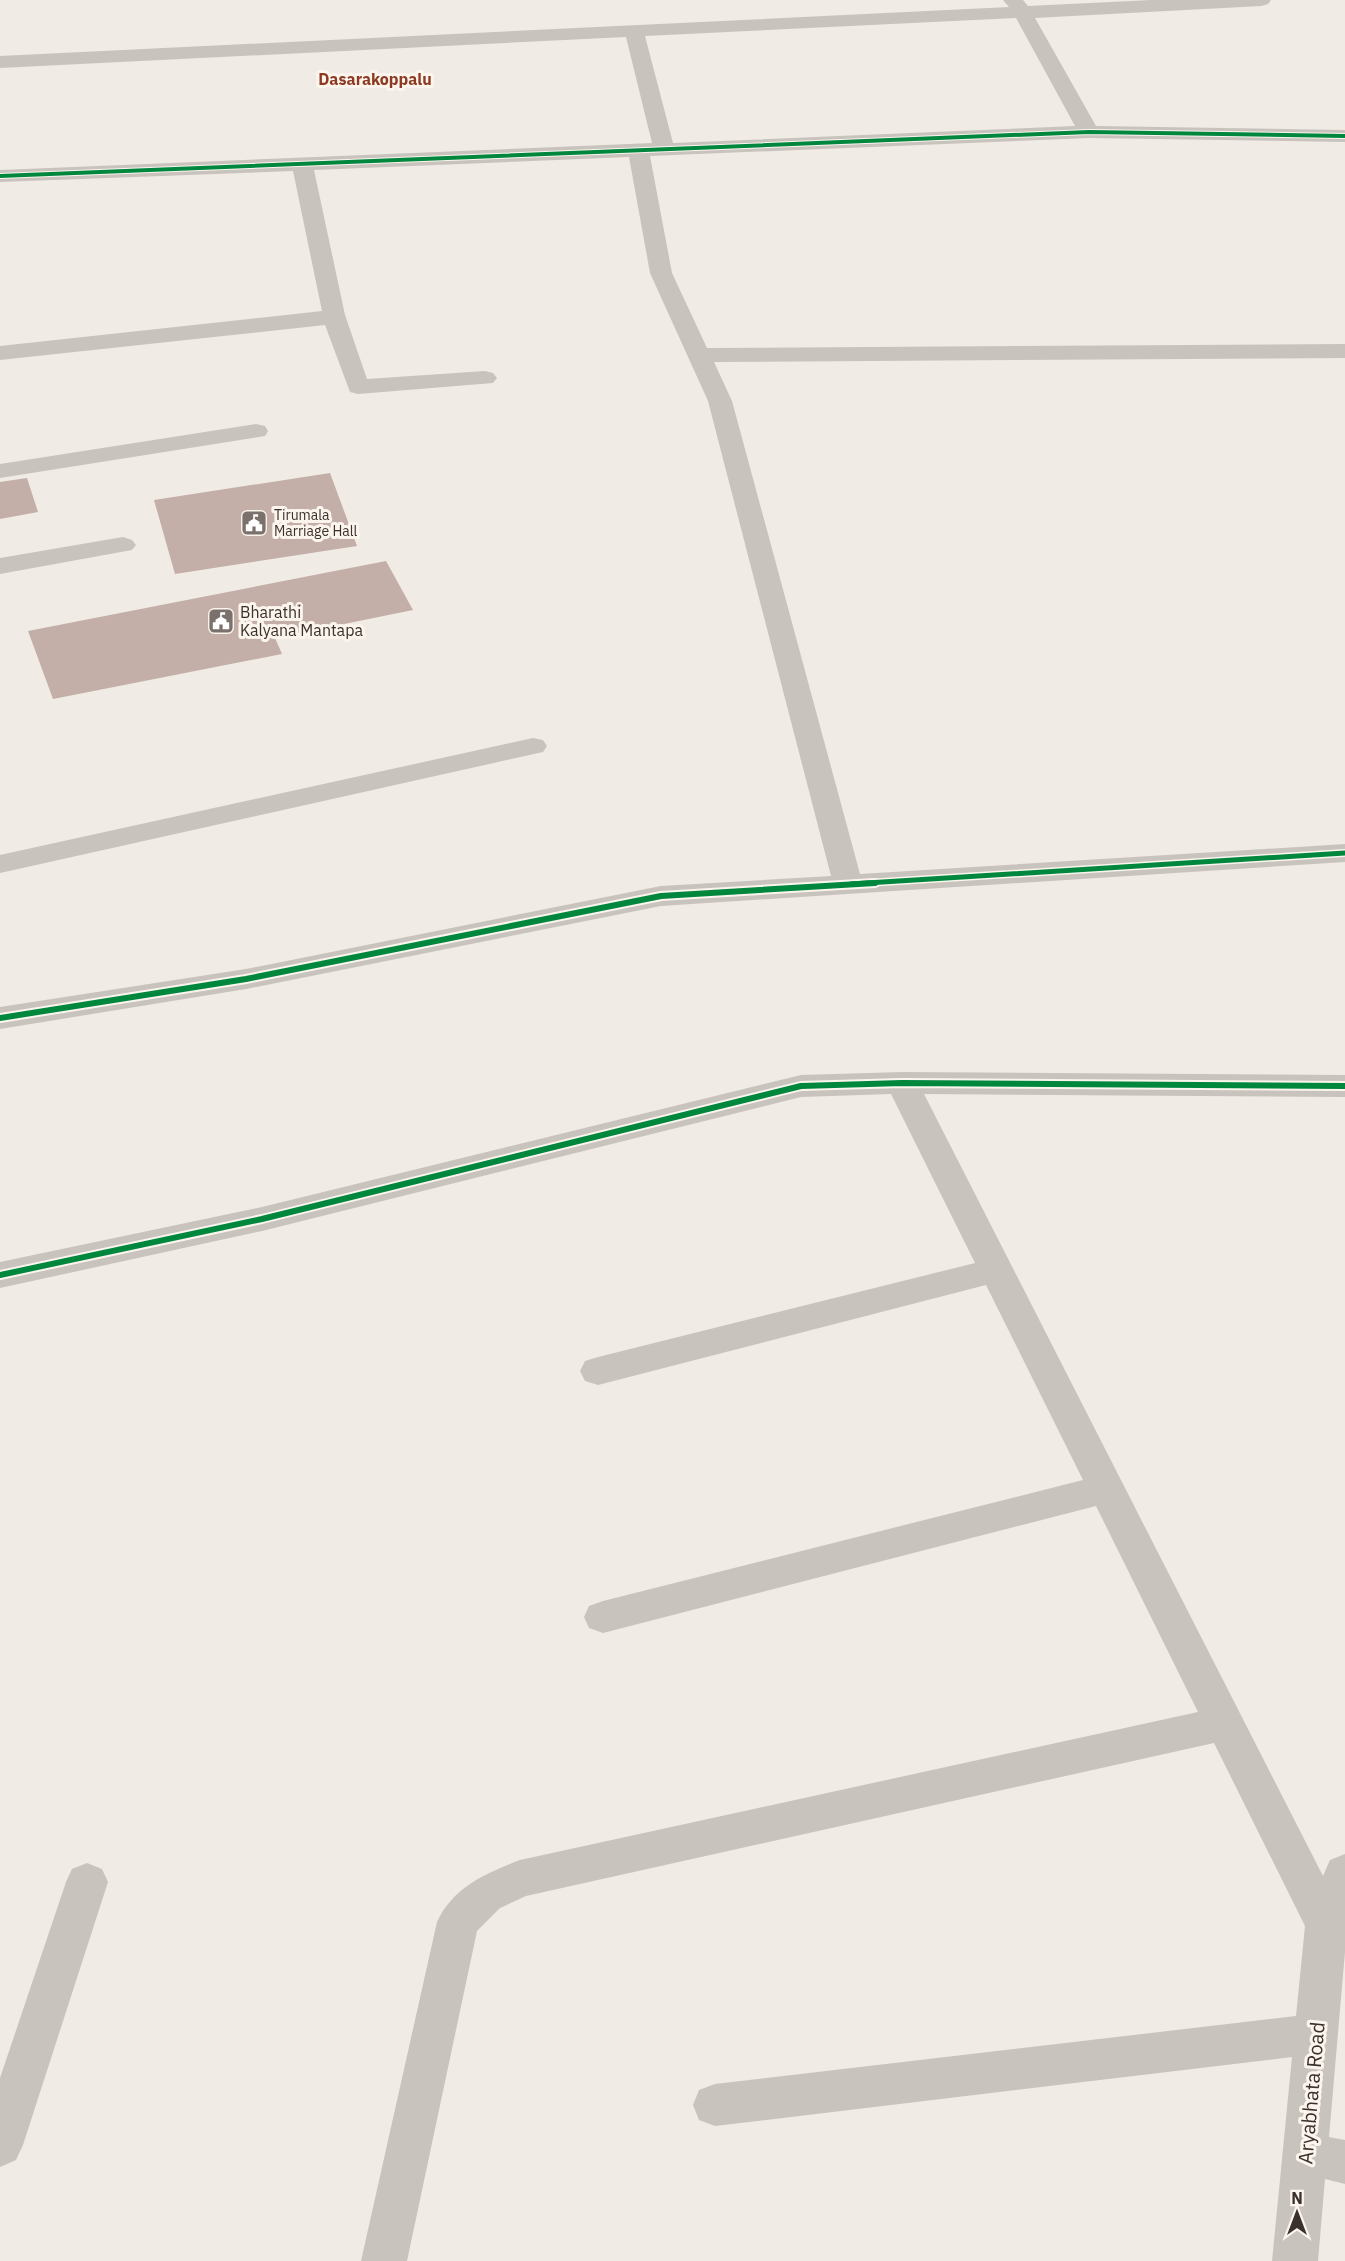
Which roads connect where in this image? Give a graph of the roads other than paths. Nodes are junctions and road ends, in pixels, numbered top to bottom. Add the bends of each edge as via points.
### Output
1 (1261, 0) edge
2 (1018, 7) edge
3 (634, 31) junction
4 (0, 62) edge
5 (1089, 132) junction
6 (1345, 136) edge
7 (652, 150) junction
8 (302, 163) junction
9 (0, 176) edge
10 (333, 315) junction
11 (1345, 351) edge
12 (0, 353) edge
13 (701, 355) junction
14 (485, 378) dead end
15 (256, 431) dead end
16 (0, 471) edge
17 (123, 545) dead end
18 (0, 566) edge
19 (533, 746) dead end
20 (1345, 853) edge
21 (0, 864) edge
22 (848, 885) junction
23 (0, 1018) edge
24 (902, 1083) junction
25 (1345, 1086) edge
26 (997, 1270) junction
27 (0, 1275) edge
28 (598, 1371) dead end
29 (1107, 1489) junction
30 (603, 1617) dead end
31 (1225, 1724) junction
32 (1345, 1873) edge
33 (87, 1882) dead end
34 (1326, 1925) junction
35 (1317, 2034) junction
36 (715, 2105) dead end
37 (0, 2145) edge
38 (1325, 2158) edge
39 (384, 2261) edge
40 (1295, 2261) edge

1 - 2 street
2 - 3 street
2 - 5 street
3 - 4 street
3 - 7 street
5 - 6 street
5 - 7 street
7 - 8 street
7 - 13 street via 661,273
8 - 9 street
8 - 10 street
10 - 12 street
10 - 14 street via 358,387
11 - 13 street
13 - 22 street via 720,401
15 - 16 street
17 - 18 street
19 - 21 street
20 - 22 street
22 - 23 street via 661,896 246,979
24 - 25 street
24 - 26 street
24 - 27 street via 801,1086 262,1219
26 - 28 street
26 - 29 street
29 - 30 street
29 - 31 street
31 - 34 street
31 - 39 street via 520,1879 485,1895 458,1922
32 - 34 street, Aryabhata Road
33 - 37 street
34 - 35 street, Aryabhata Road
35 - 36 street
35 - 38 street, Aryabhata Road
38 - 40 street, Aryabhata Road

